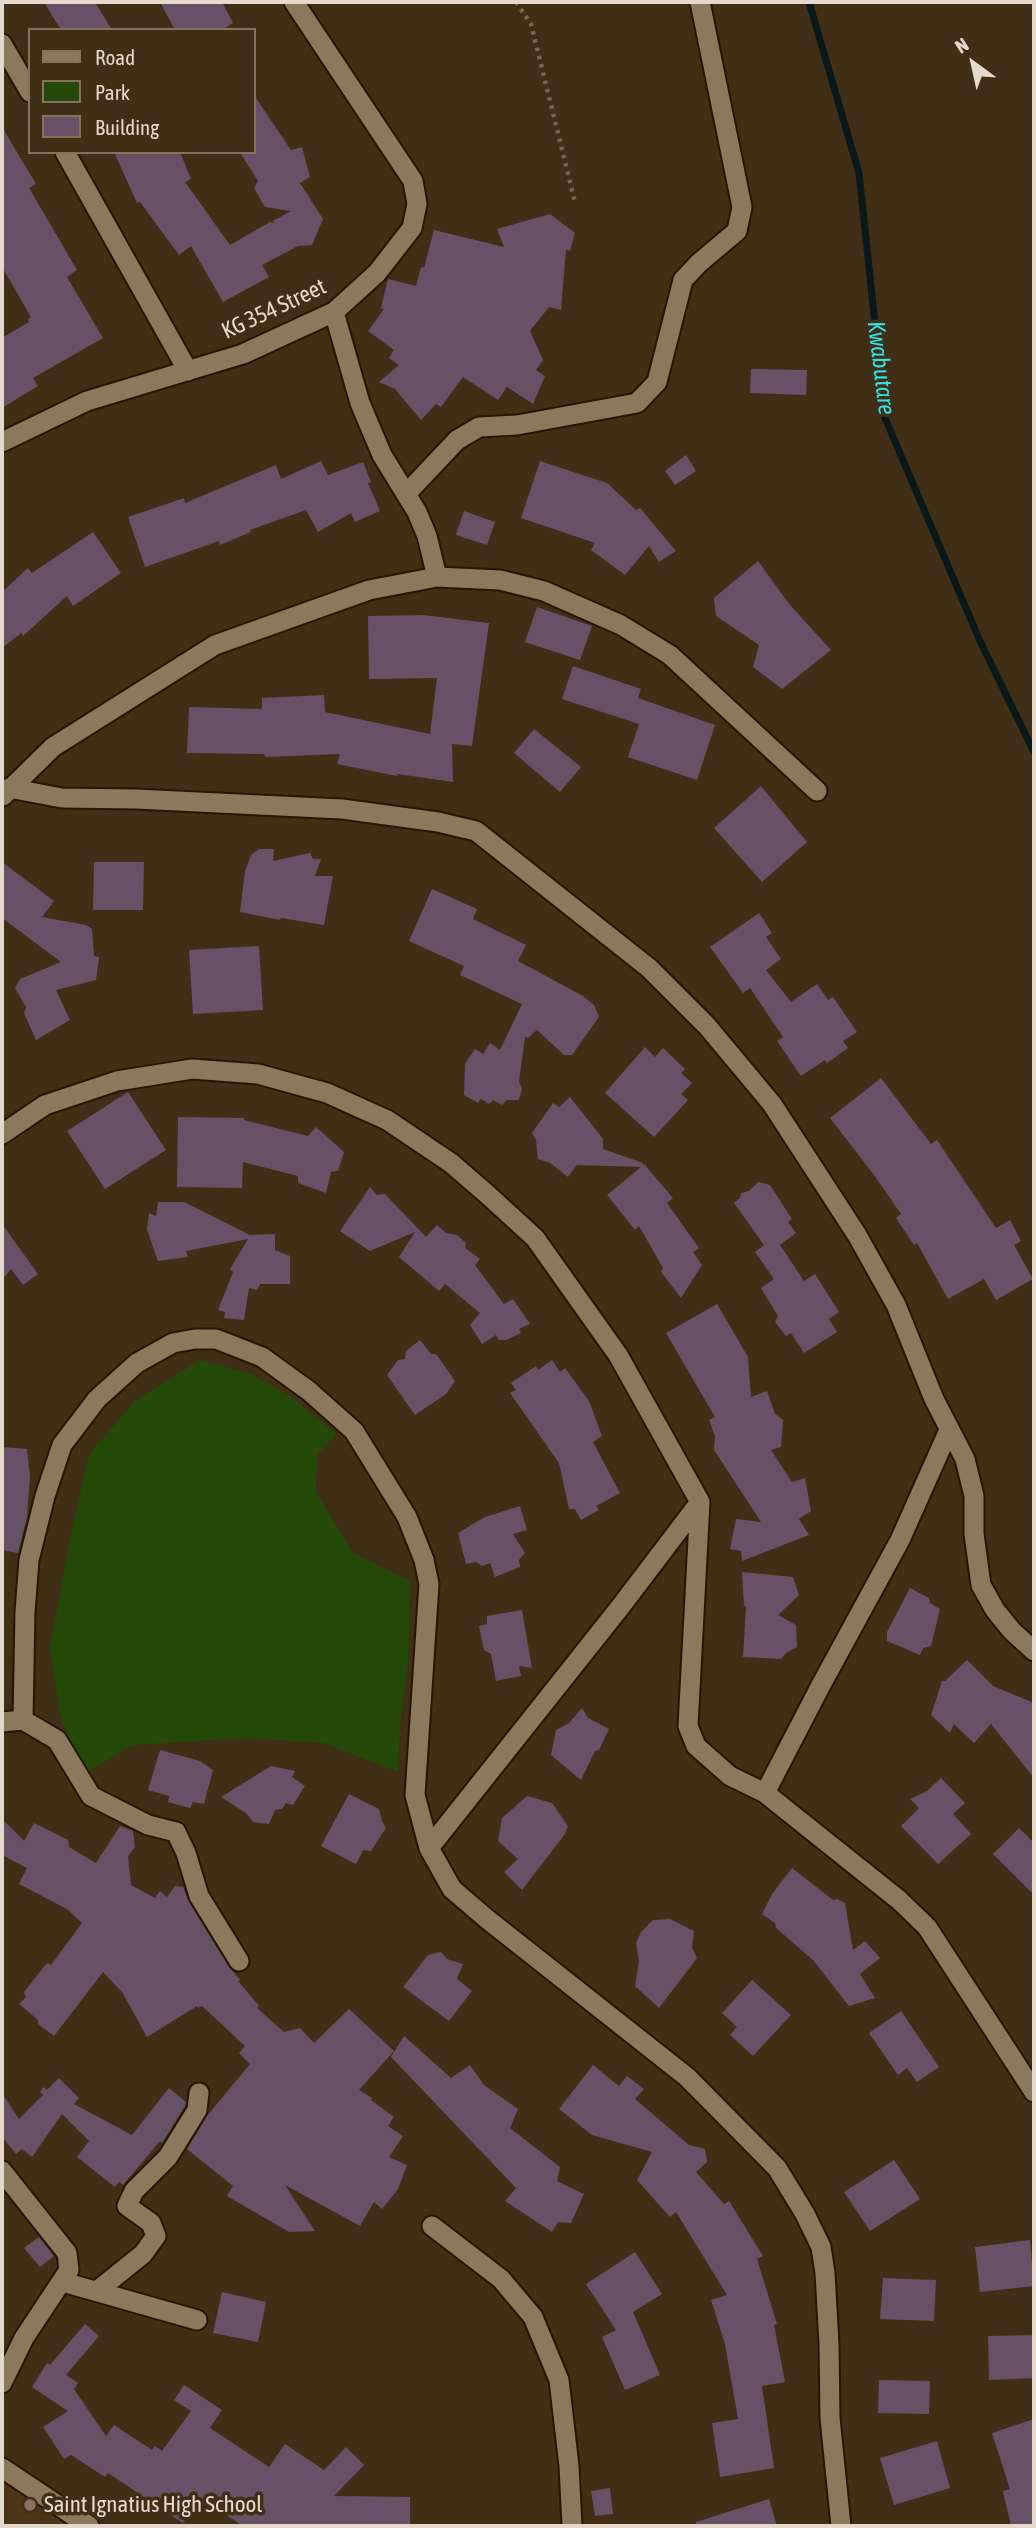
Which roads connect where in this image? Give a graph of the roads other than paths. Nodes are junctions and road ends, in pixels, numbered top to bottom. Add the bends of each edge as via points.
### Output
1 (294, 2) edge
2 (700, 2) edge
3 (2, 44) edge
4 (28, 89) edge
5 (66, 154) edge
6 (334, 312) junction
7 (188, 371) junction
8 (2, 442) edge
9 (407, 494) junction
10 (437, 577) junction
11 (817, 791) dead end
12 (6, 793) edge
13 (2, 1134) edge
14 (948, 1430) junction
15 (700, 1502) junction
16 (1034, 1651) edge
17 (23, 1720) junction
18 (2, 1722) edge
19 (765, 1793) junction
20 (429, 1848) junction
21 (239, 1961) dead end
22 (1034, 2092) edge
23 (199, 2093) dead end
24 (2, 2171) edge
25 (432, 2226) dead end
26 (63, 2282) junction
27 (97, 2291) junction
28 (197, 2319) dead end
29 (2, 2383) edge
30 (2, 2468) edge
31 (89, 2526) edge
32 (572, 2526) edge
33 (841, 2526) edge

1 - 6 street, KG 354 Street via 412,181 417,204 412,228 377,272
2 - 9 street via 741,207 737,231 682,281 657,382 637,403 517,425 479,427 457,440
3 - 4 street
5 - 7 street
6 - 7 street, KG 354 Street via 243,354
6 - 9 street via 360,403 382,454
7 - 8 street, KG 354 Street via 87,401
9 - 10 street via 428,536
10 - 11 street via 500,580 544,591 621,625 670,655
10 - 12 street via 369,590 215,645 53,747
12 - 14 street via 342,809 476,831 649,968 707,1026 772,1104 857,1235 896,1305
13 - 15 street via 45,1105 117,1081 192,1069 258,1074 327,1093 387,1120 451,1163 535,1238 618,1355
14 - 16 street via 971,1476 981,1585 995,1610
14 - 19 street via 900,1540
15 - 19 street via 688,1726 696,1746 730,1776
15 - 20 street
17 - 18 street
17 - 20 street via 29,1560 62,1445 97,1399 137,1363 173,1343 216,1339 262,1357 354,1431 407,1517 429,1584 415,1795
17 - 21 street via 57,1741 91,1796 148,1825 176,1832 199,1896
19 - 22 street via 926,1927
20 - 33 street via 452,1888 687,2077 777,2168 821,2248
23 - 27 street via 197,2110 168,2157 134,2191 127,2206 151,2223 156,2236 143,2254
24 - 26 street via 67,2253 69,2270
25 - 32 street via 501,2279 533,2317 559,2381
26 - 27 street
26 - 29 street via 24,2338
27 - 28 street
30 - 31 street

